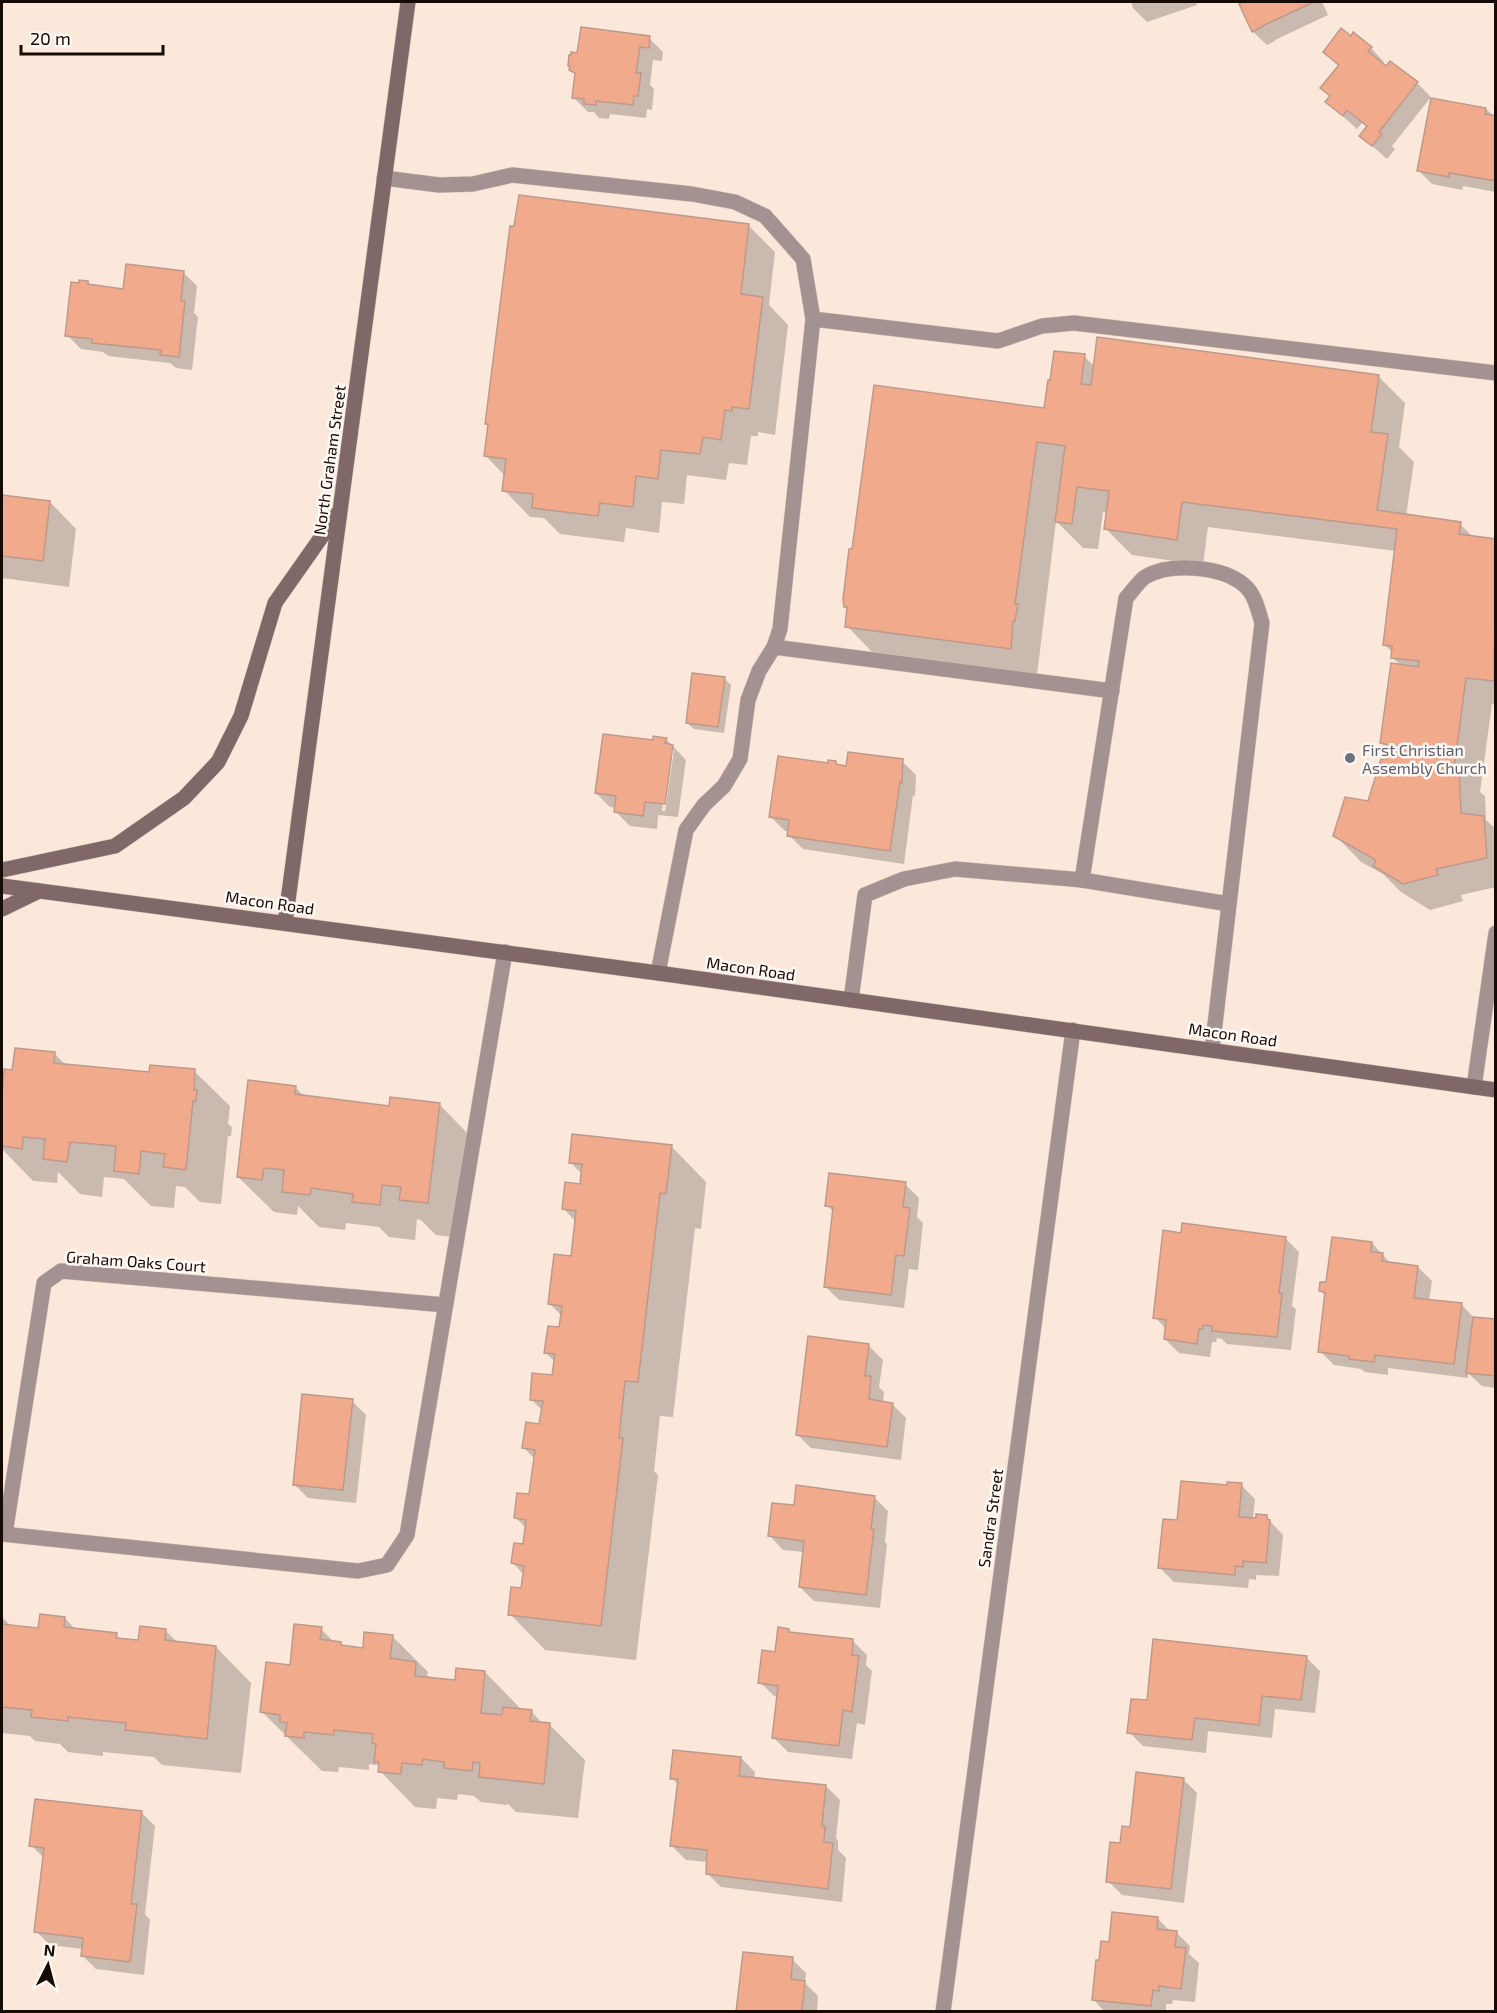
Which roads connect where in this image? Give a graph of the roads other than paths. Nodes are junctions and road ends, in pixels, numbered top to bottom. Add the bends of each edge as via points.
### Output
1 (408, 2) edge
2 (384, 178) junction
3 (813, 319) junction
4 (1496, 373) edge
5 (340, 509) junction
6 (774, 647) junction
7 (1112, 691) junction
8 (2, 870) edge
9 (1082, 880) junction
10 (2, 886) edge
11 (40, 890) junction
12 (1229, 904) junction
13 (2, 909) edge
14 (285, 923) junction
15 (1496, 933) edge
16 (505, 952) junction
17 (658, 973) junction
18 (851, 1000) junction
19 (1072, 1030) junction
20 (1212, 1050) junction
21 (1474, 1087) junction
22 (1496, 1090) edge
23 (445, 1305) junction
24 (3, 1534) edge
25 (943, 2012) edge

1 - 2 main road, North Graham Street
2 - 3 street via 438,185 473,184 512,176 735,202 765,216 803,260
2 - 5 main road, North Graham Street
3 - 4 street via 998,340 1042,326 1074,323
3 - 6 street via 780,629
5 - 8 main road via 275,603 241,716 211,770 184,798 115,846
5 - 14 main road, North Graham Street
6 - 7 street
6 - 17 street via 748,700 740,759 724,786 686,830
7 - 9 street
7 - 12 street via 1126,598 1144,578 1169,568 1192,568 1220,573 1244,585 1256,602 1262,623
9 - 12 street
9 - 18 street via 955,869 904,879 865,895
10 - 11 main road, Macon Road
11 - 13 main road
11 - 14 main road, Macon Road
12 - 20 street
14 - 16 main road, Macon Road
15 - 21 street
16 - 17 main road, Macon Road
16 - 23 street, Graham Oaks Court
17 - 18 main road, Macon Road
18 - 19 main road, Macon Road
19 - 20 main road, Macon Road
19 - 25 street, Sandra Street
20 - 21 main road, Macon Road
21 - 22 main road, Macon Road
23 - 24 street, Graham Oaks Court via 407,1535 387,1565 358,1571
23 - 24 street, Graham Oaks Court via 61,1271 44,1283

